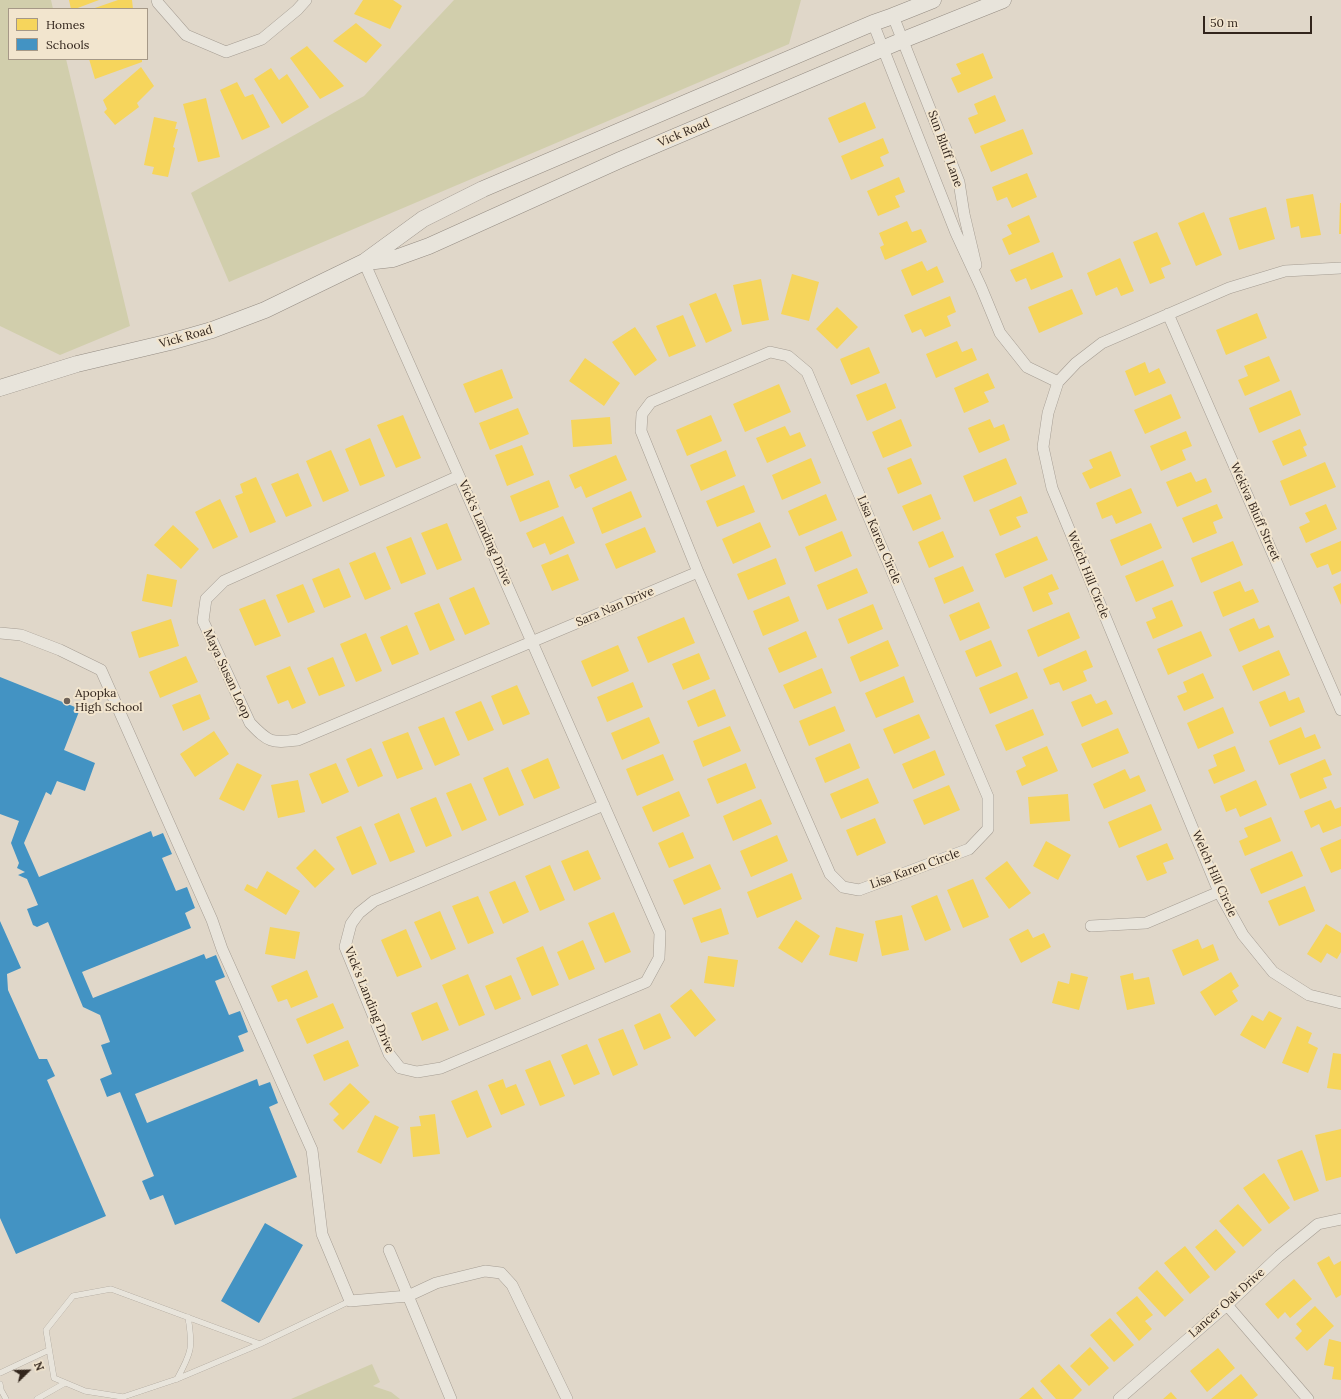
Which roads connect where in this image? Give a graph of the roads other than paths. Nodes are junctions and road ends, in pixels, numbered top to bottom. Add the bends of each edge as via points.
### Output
1 (157, 0) edge
2 (306, 0) edge
3 (933, 0) edge
4 (1003, 0) edge
5 (894, 16) junction
6 (873, 23) junction
7 (903, 40) junction
8 (882, 48) junction
9 (364, 262) junction
10 (1341, 268) edge
11 (981, 287) junction
12 (1168, 314) junction
13 (1058, 382) junction
14 (0, 388) edge
15 (460, 476) junction
16 (698, 572) junction
17 (0, 633) edge
18 (532, 642) junction
19 (1341, 710) edge
20 (604, 805) junction
21 (1219, 892) junction
22 (1091, 926) dead end
23 (1341, 1003) edge
24 (1341, 1219) edge
25 (389, 1250) dead end
26 (408, 1296) junction
27 (350, 1301) junction
28 (1227, 1305) junction
29 (188, 1317) junction
30 (260, 1344) junction
31 (49, 1350) junction
32 (0, 1373) edge
33 (177, 1379) junction
34 (66, 1383) junction
35 (0, 1384) edge
36 (6, 1399) edge
37 (37, 1399) edge
38 (451, 1399) edge
39 (567, 1399) edge
40 (1119, 1399) edge
41 (1308, 1399) edge

1 - 2 street via 186,35 226,52 262,39
3 - 5 street, Vick Road
4 - 7 street, Vick Road
5 - 6 street, Vick Road
5 - 7 street, Sun Bluff Lane
6 - 8 street, Sun Bluff Lane
6 - 9 street, Vick Road via 483,189 423,219
7 - 8 street, Vick Road
7 - 11 street, Sun Bluff Lane via 959,182
8 - 9 street, Vick Road via 620,160 429,246 393,259
8 - 11 street, Sun Bluff Lane via 956,233
9 - 14 street, Vick Road via 265,310 212,330 77,364
9 - 15 street, Vick's Landing Drive
10 - 12 street, Welch Hill Circle via 1285,271 1229,288
11 - 13 street, Sun Bluff Lane via 1000,333 1022,361 1027,367
12 - 13 street, Welch Hill Circle via 1102,343 1076,363
12 - 19 street, Wekiva Bluff Street
13 - 21 street, Welch Hill Circle via 1048,414 1043,448 1052,488
15 - 18 street, Vick's Landing Drive
15 - 18 street, Maya Susan Loop via 224,581 206,599 203,621 250,723 262,736 276,742 298,740
16 - 16 street, Lisa Karen Circle via 641,431 642,414 651,402 770,352 788,356 807,372 988,797 988,829 969,849 859,890 843,887 830,874
16 - 18 street, Sara Nan Drive
17 - 27 street via 21,635 101,670 312,1150 322,1234
18 - 20 street, Vick's Landing Drive
20 - 20 street, Vick's Landing Drive via 660,933 660,958 646,982 441,1068 417,1072 400,1068 389,1054 345,947 351,924 359,913 374,901
21 - 22 street via 1146,923
21 - 23 street, Welch Hill Circle via 1243,935 1273,972 1309,995
24 - 28 street, Lancer Oak Drive via 1318,1224 1279,1256
25 - 26 street
26 - 27 street
26 - 38 street
26 - 39 street via 436,1283 485,1271 501,1273 512,1285
27 - 30 lane
28 - 40 street, Lancer Oak Drive
28 - 41 street
29 - 30 lane
29 - 31 lane via 111,1289 73,1296 46,1330
29 - 33 lane via 192,1339 189,1357
30 - 33 lane
31 - 32 lane
31 - 34 lane via 54,1378
33 - 34 lane via 123,1397 85,1391
34 - 37 lane
35 - 36 lane

